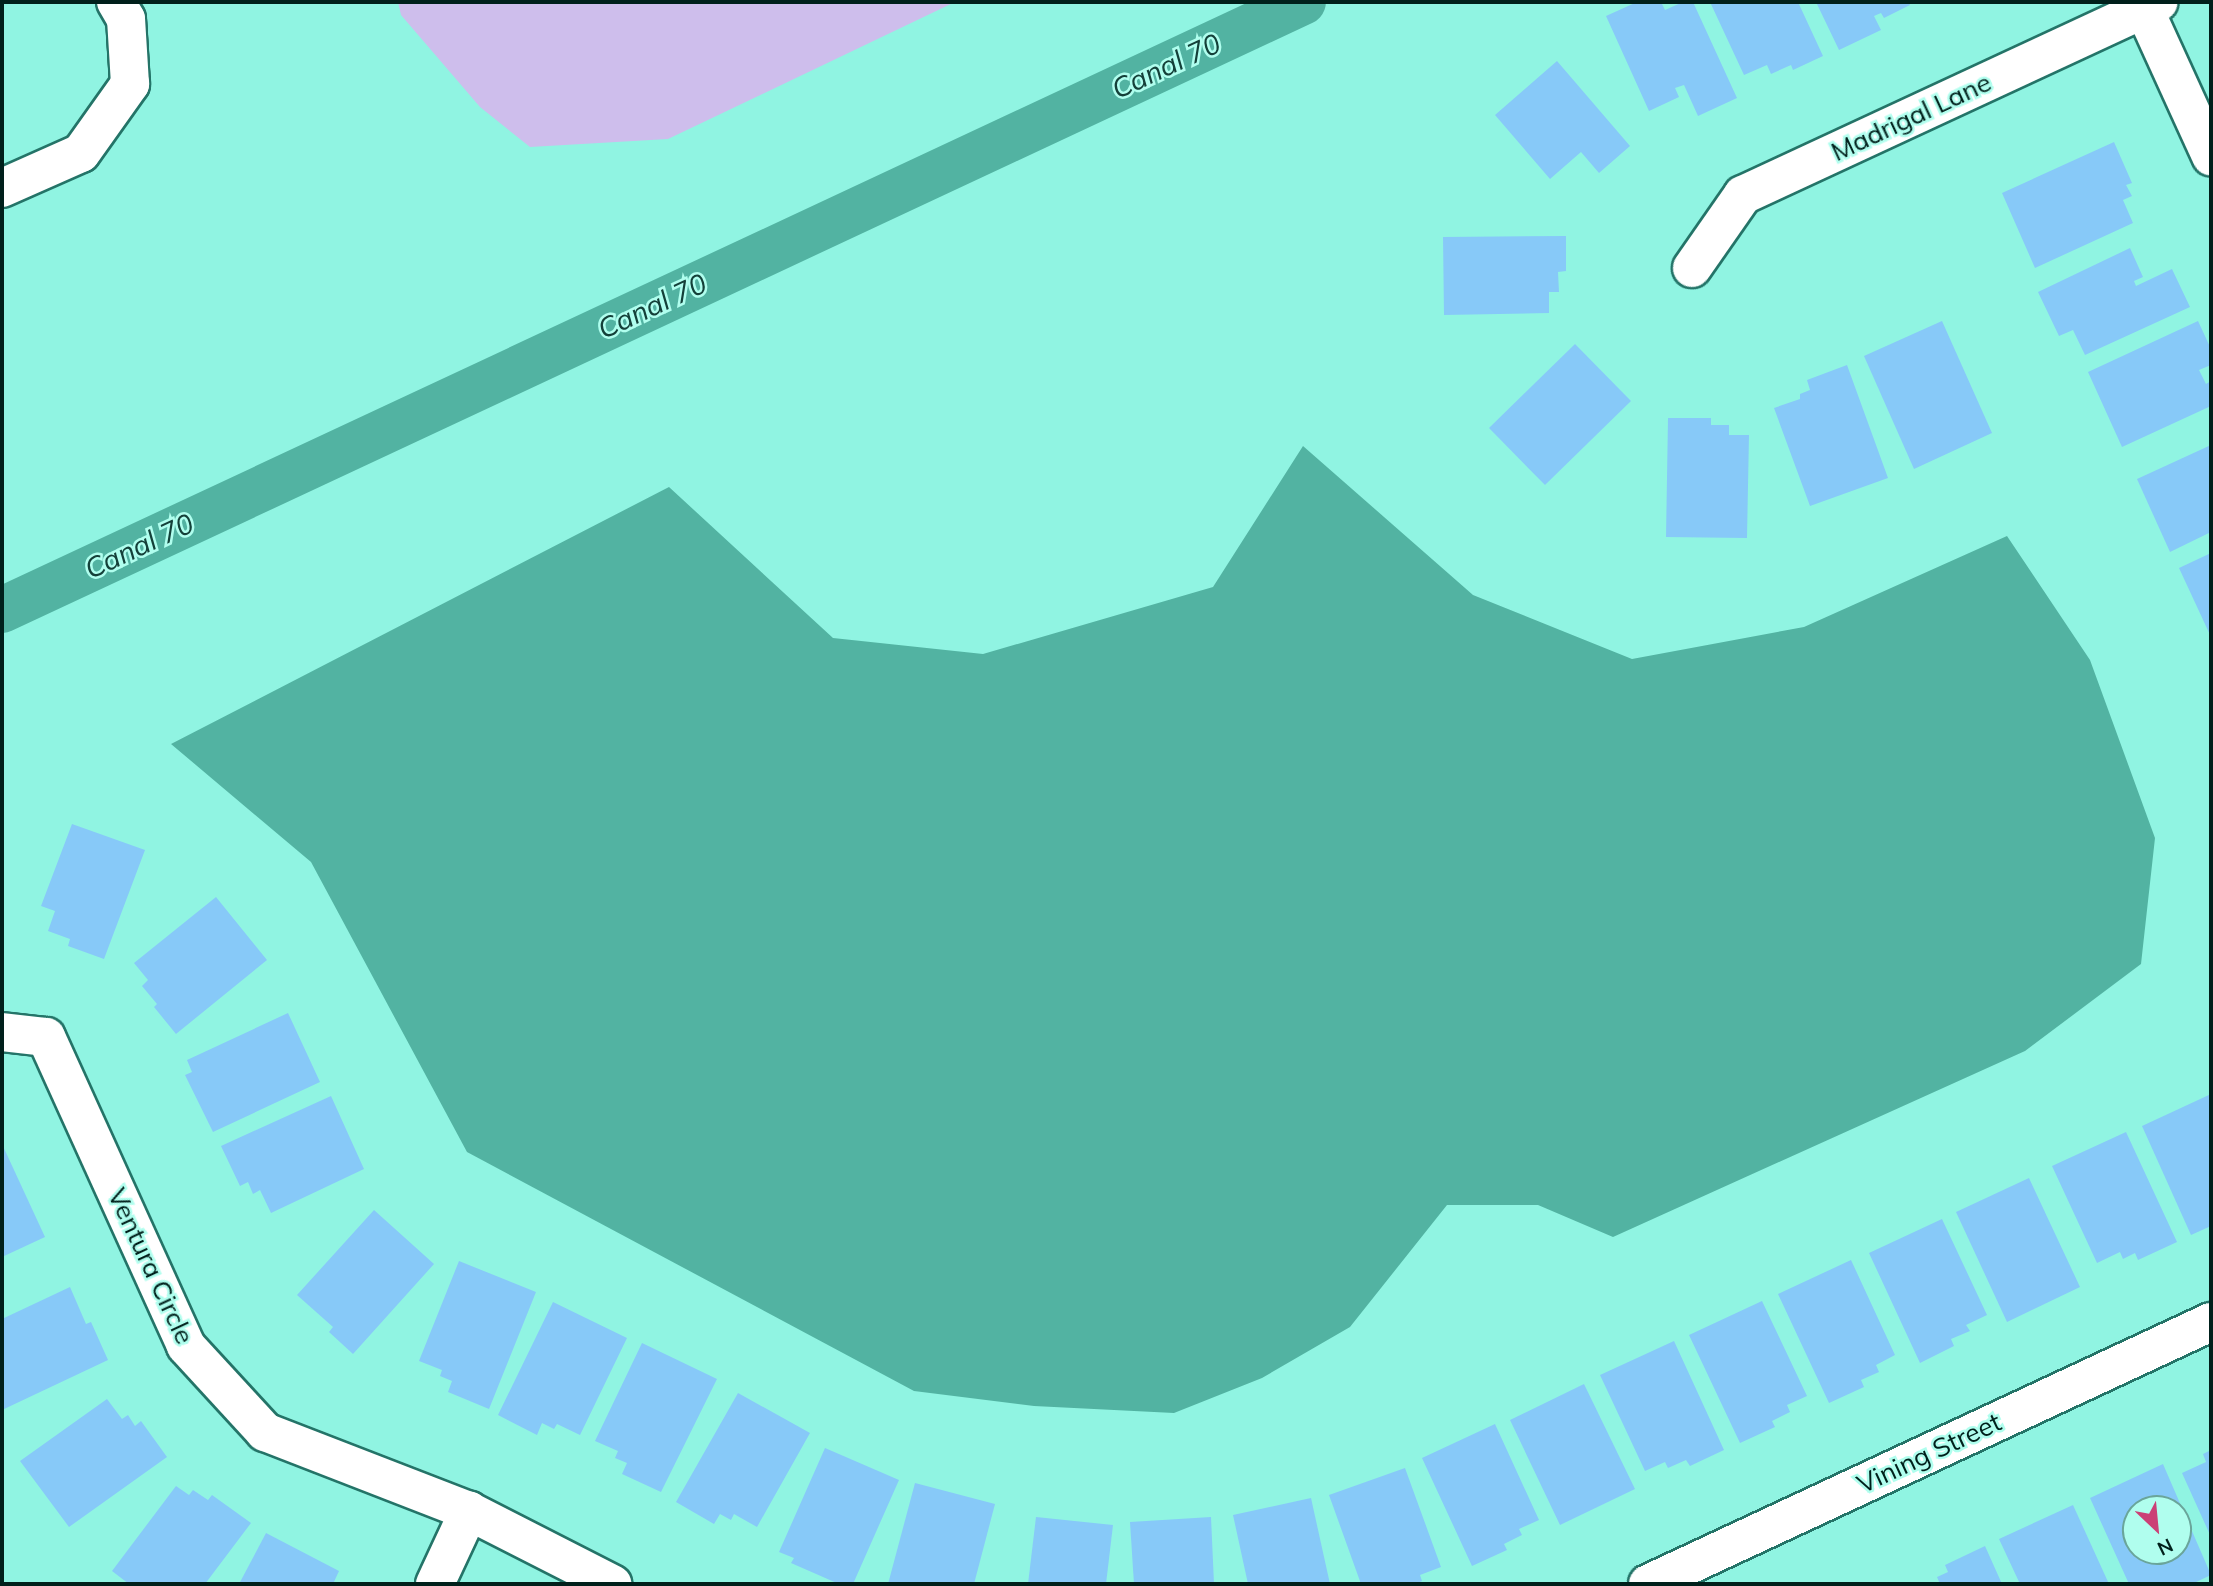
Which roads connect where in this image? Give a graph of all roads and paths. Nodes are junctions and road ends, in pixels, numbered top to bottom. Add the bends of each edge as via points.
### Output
1 (116, 2) edge
2 (2151, 5) edge
3 (2211, 156) edge
4 (2, 188) edge
5 (1692, 268) dead end
6 (2, 1031) edge
7 (2211, 1322) edge
8 (469, 1511) junction
9 (435, 1584) edge
10 (612, 1584) edge
11 (1648, 1584) edge

1 - 4 street via 125,19 130,84 81,153
2 - 3 street
2 - 5 street, Madrigal Lane via 1743,195
6 - 8 street, Ventura Circle via 46,1037 186,1346 265,1432
7 - 11 street, Vining Street
8 - 9 street
8 - 10 street

